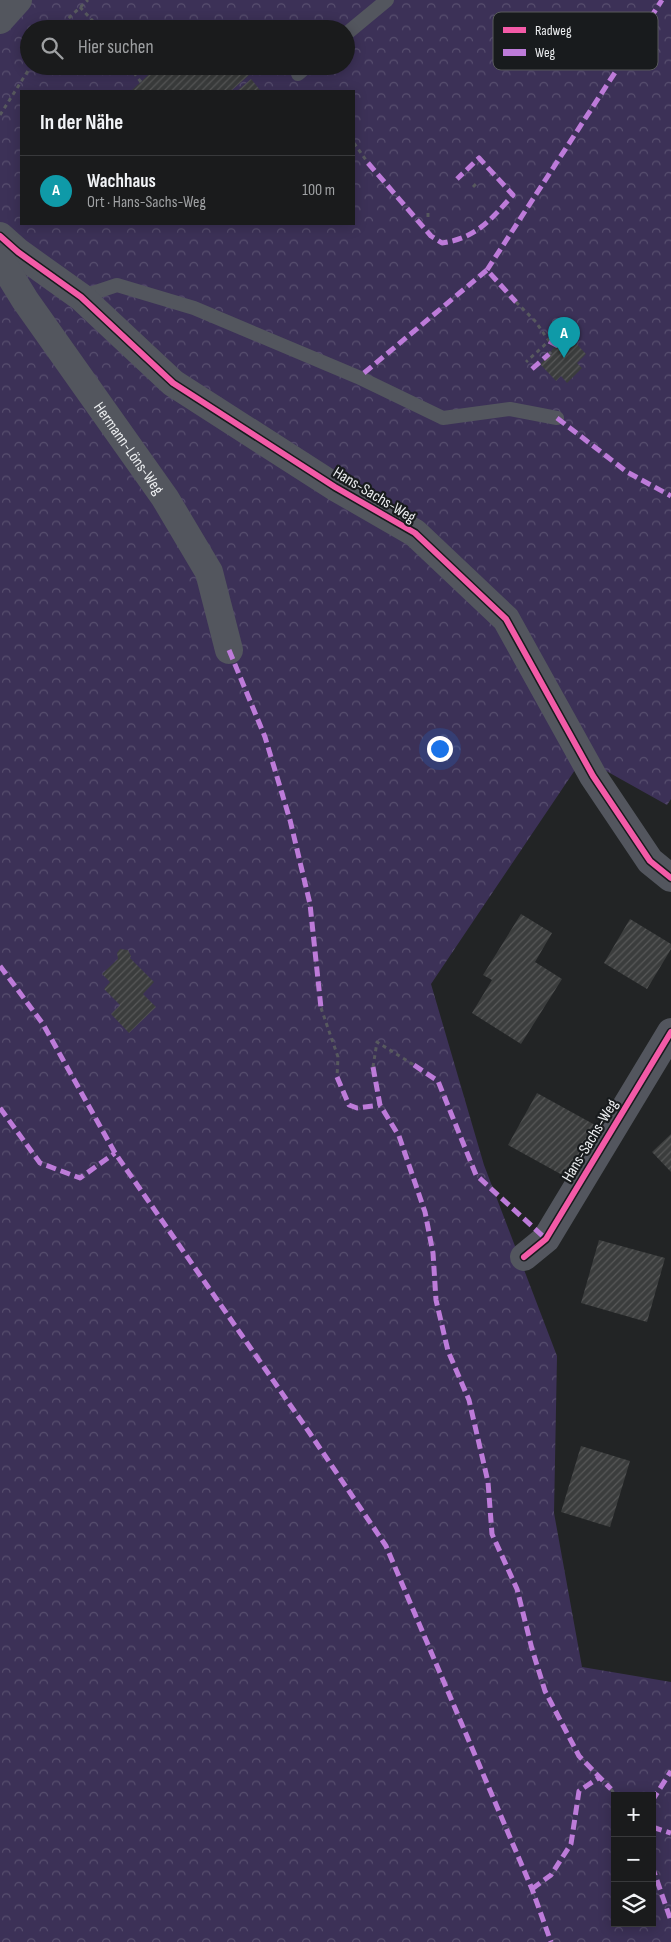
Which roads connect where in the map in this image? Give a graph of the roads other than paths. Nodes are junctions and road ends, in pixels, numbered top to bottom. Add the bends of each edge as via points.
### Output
1 (18, 0) edge
2 (387, 0) edge
3 (0, 20) edge
4 (355, 27) edge
5 (0, 236) edge
6 (0, 259) edge
7 (81, 298) junction
8 (556, 418) dead end
9 (229, 650) dead end
10 (671, 878) edge
11 (671, 1032) edge
12 (524, 1257) dead end

1 - 3 street
2 - 4 lane
5 - 7 street, Hans-Sachs-Weg
6 - 9 street, Hermann-Löns-Weg via 25,300 165,498 209,572
7 - 8 lane via 117,285 194,308 358,377 443,418 510,409
7 - 10 street, Hans-Sachs-Weg via 173,383 334,487 415,533 506,619 593,776 650,861
11 - 12 street, Hans-Sachs-Weg via 546,1239

